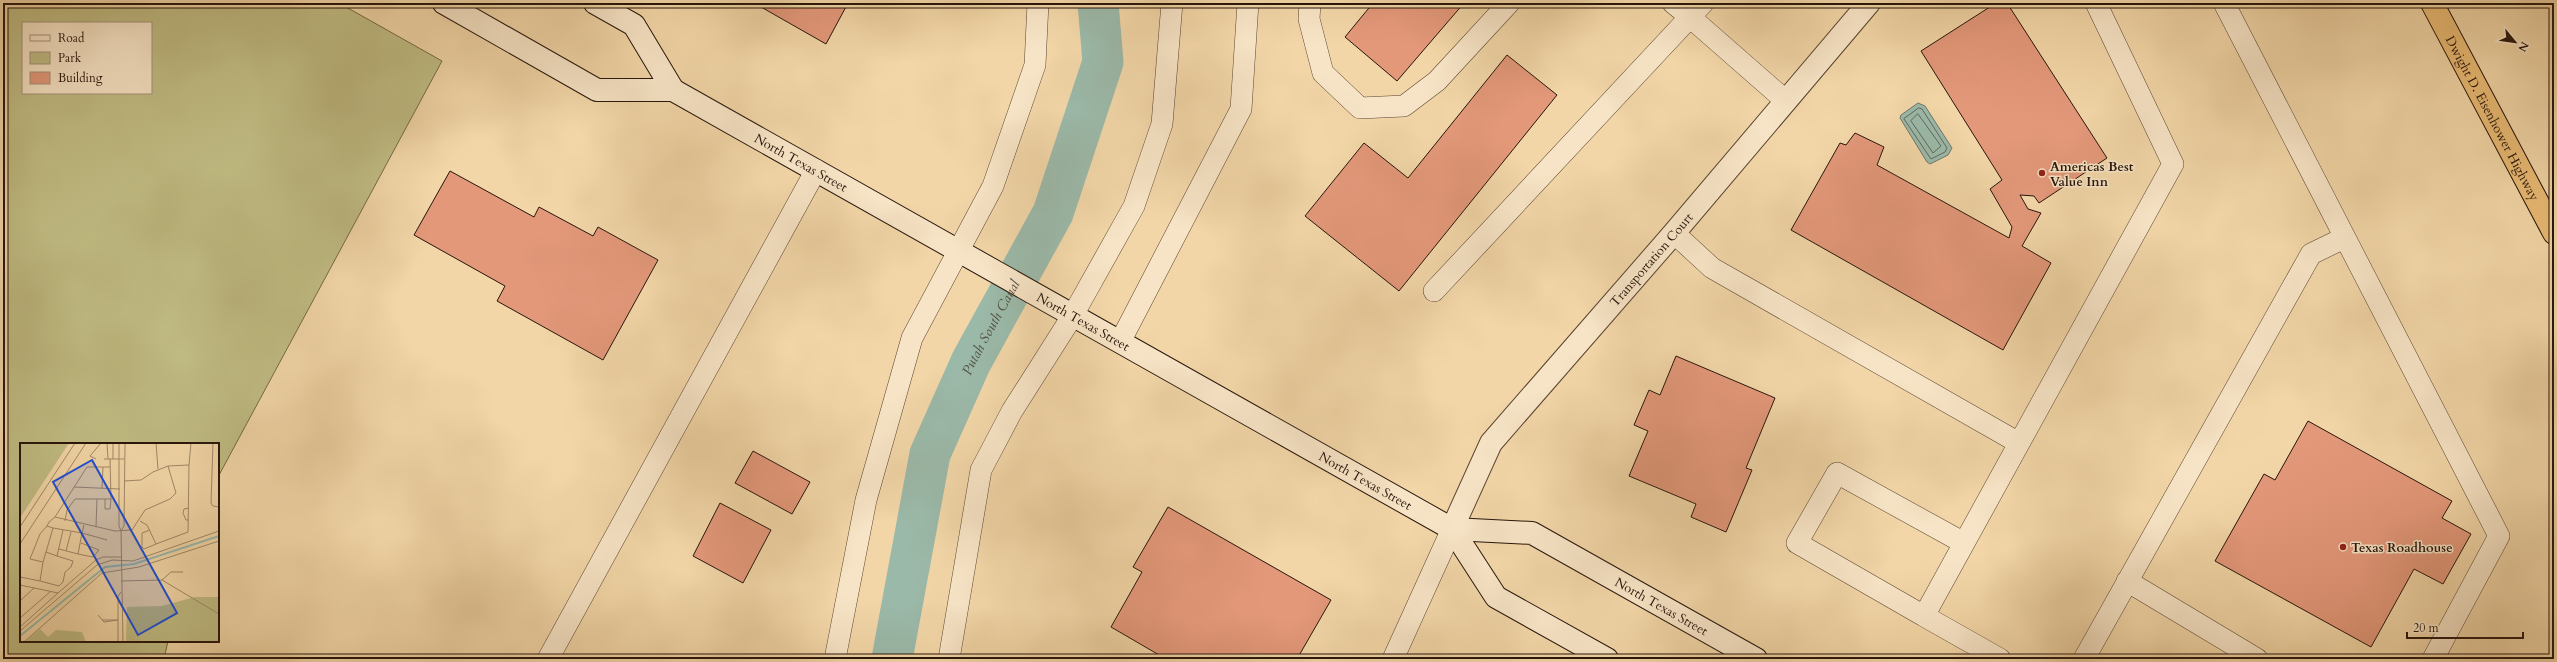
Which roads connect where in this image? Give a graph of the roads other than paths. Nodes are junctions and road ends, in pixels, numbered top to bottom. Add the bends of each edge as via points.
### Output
1 (444, 3) edge
2 (595, 3) edge
3 (1038, 3) edge
4 (1172, 3) edge
5 (1248, 3) edge
6 (1310, 3) edge
7 (1509, 3) edge
8 (1673, 3) edge
9 (1869, 3) edge
10 (2096, 3) edge
11 (2224, 3) edge
12 (2432, 3) edge
13 (1696, 10) edge
14 (673, 90) junction
15 (1786, 101) junction
16 (816, 170) junction
17 (1674, 233) junction
18 (2554, 233) edge
19 (2344, 238) junction
20 (959, 251) junction
21 (1434, 291) dead end
22 (1073, 315) junction
23 (1120, 342) junction
24 (2019, 443) junction
25 (1452, 528) junction
26 (1964, 543) junction
27 (2127, 581) junction
28 (1924, 616) junction
29 (548, 659) edge
30 (835, 659) edge
31 (949, 659) edge
32 (1394, 659) edge
33 (1607, 659) edge
34 (1756, 659) edge
35 (2000, 659) edge
36 (2084, 659) edge
37 (2257, 659) edge
38 (2433, 659) edge

1 - 14 main road, North Texas Street via 597,90
2 - 14 main road, North Texas Street via 634,25
3 - 20 lane via 1035,65 993,186
4 - 22 lane via 1162,124 1134,206
5 - 23 lane via 1241,109
6 - 7 lane via 1309,19 1323,73 1360,108 1404,106 1437,81
8 - 13 lane
9 - 15 main road, Transportation Court
10 - 24 lane via 2173,164
11 - 19 lane
12 - 18 highway, Dwight D. Eisenhower Highway
13 - 15 lane
13 - 21 lane
14 - 16 main road, North Texas Street
15 - 17 main road, Transportation Court
16 - 20 main road, North Texas Street
16 - 29 lane
17 - 24 lane via 1712,268
17 - 25 main road, Transportation Court via 1491,443
19 - 27 lane via 2311,254
19 - 38 lane via 2499,536
20 - 22 main road, North Texas Street
20 - 30 lane via 912,338 866,500
22 - 23 main road, North Texas Street
22 - 31 lane via 1012,411 981,470
23 - 25 main road, North Texas Street
24 - 26 lane
25 - 32 lane
25 - 33 main road, North Texas Street via 1496,597
25 - 34 main road, North Texas Street via 1532,532
26 - 28 lane
26 - 28 lane via 1837,473 1797,543
27 - 36 lane
27 - 37 lane
28 - 35 lane

